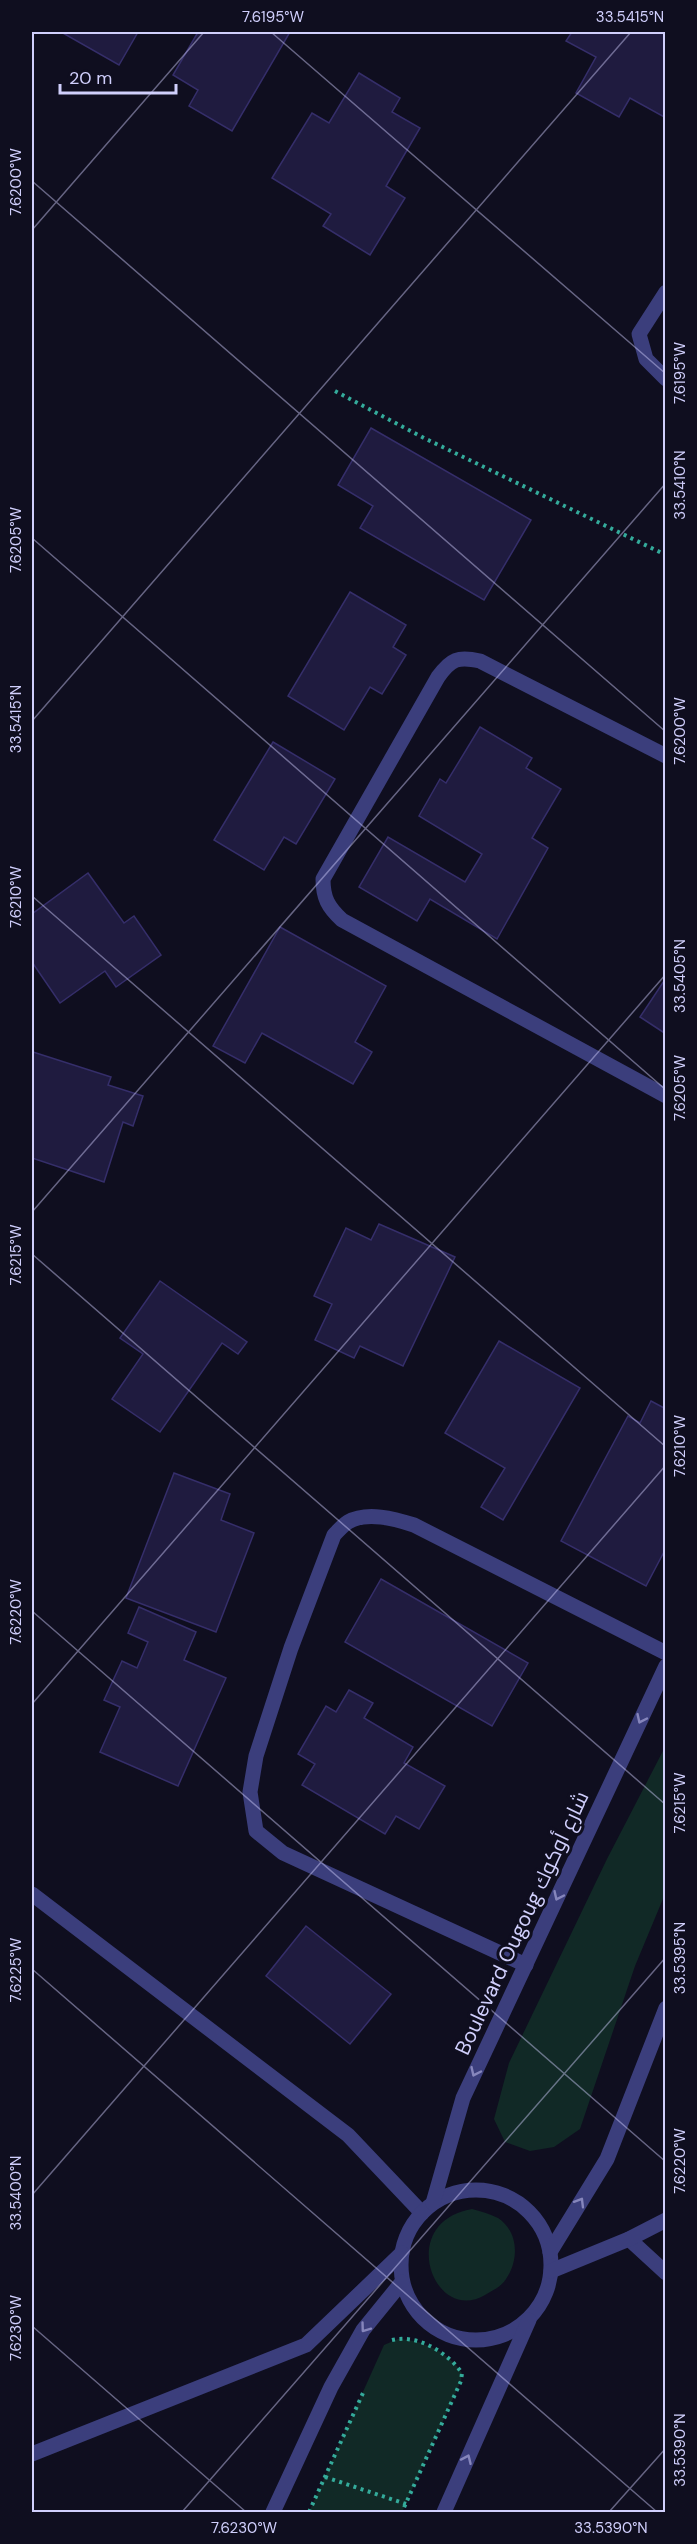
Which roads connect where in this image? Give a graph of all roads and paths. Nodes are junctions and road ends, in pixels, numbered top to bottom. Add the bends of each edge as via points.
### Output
1 (666, 292) edge
2 (666, 379) edge
3 (335, 391) dead end
4 (666, 555) edge
5 (666, 756) edge
6 (666, 1096) edge
7 (666, 1653) edge
8 (666, 1666) edge
9 (32, 1893) edge
10 (526, 1965) junction
11 (666, 2007) edge
12 (427, 2208) junction
13 (666, 2220) edge
14 (629, 2239) junction
15 (550, 2252) junction
16 (402, 2253) junction
17 (551, 2271) junction
18 (666, 2273) edge
19 (402, 2282) junction
20 (530, 2317) junction
21 (384, 2345) dead end
22 (366, 2386) dead end
23 (32, 2454) edge
24 (325, 2477) junction
25 (406, 2504) junction
26 (273, 2512) edge
27 (309, 2512) edge
28 (402, 2512) edge
29 (444, 2512) edge

1 - 2 street via 639,334 646,359
3 - 4 path
5 - 6 street via 480,661 455,659 438,677 323,879 323,894 342,920
7 - 10 street via 414,1525 372,1517 349,1521 334,1535 256,1756 250,1792 256,1831 283,1853
8 -> 10 street, Boulevard Ougoug شارع أوكوك
9 - 12 street via 348,2135
10 -> 12 street, Boulevard Ougoug شارع أوكوك via 463,2098
15 -> 11 street via 607,2159
12 - 15 street via 468,2190 505,2196 535,2218
12 - 16 street via 409,2232
13 - 14 street
14 - 17 street
14 - 18 street
15 - 17 street
16 - 19 street
16 - 23 street via 306,2345
17 - 20 street via 544,2295
19 - 20 street via 421,2317 437,2330 456,2337 476,2341 496,2337 515,2330
19 -> 26 street via 357,2339
29 -> 20 street
21 - 25 path via 398,2338 412,2339 444,2355 462,2373
22 - 24 path
24 - 25 path
24 - 27 path
25 - 28 path

